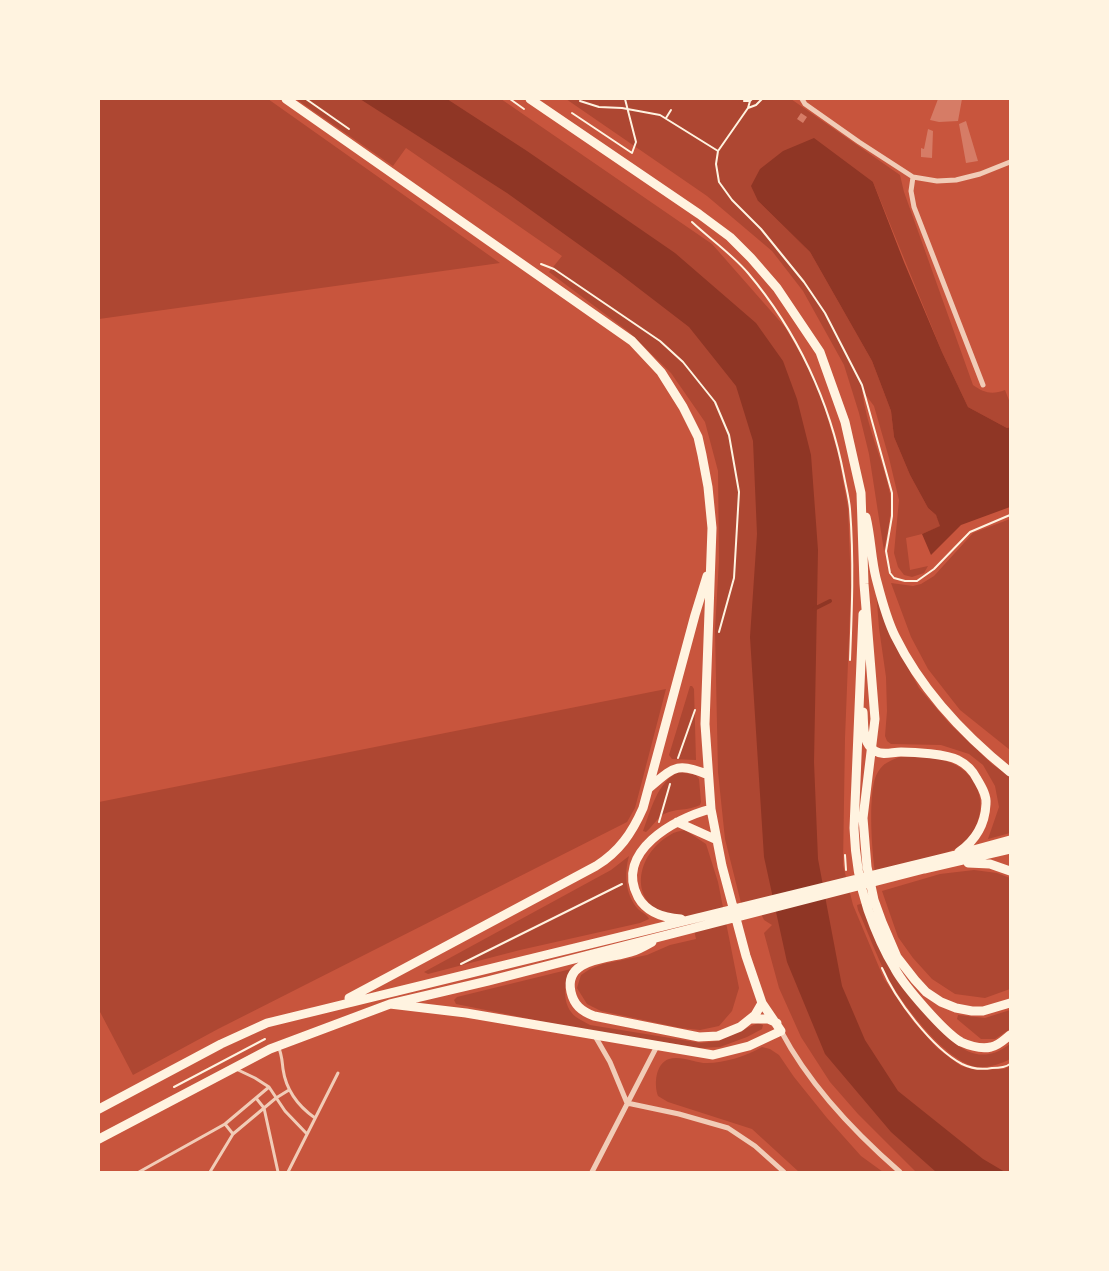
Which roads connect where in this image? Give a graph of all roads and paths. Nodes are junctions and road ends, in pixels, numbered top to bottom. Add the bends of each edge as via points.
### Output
1 (286, 99) edge
2 (306, 99) edge
3 (510, 99) edge
4 (530, 99) edge
5 (625, 99) edge
6 (746, 99) edge
7 (762, 99) edge
8 (802, 99) edge
9 (751, 100) edge
10 (580, 102) dead end
11 (748, 108) junction
12 (526, 110) dead end
13 (628, 110) junction
14 (672, 110) dead end
15 (572, 113) dead end
16 (666, 118) junction
17 (354, 133) dead end
18 (718, 151) junction
19 (1009, 163) edge
20 (1010, 169) edge
21 (912, 176) junction
22 (719, 180) dead end
23 (691, 222) dead end
24 (538, 263) dead end
25 (983, 385) dead end
26 (861, 493) junction
27 (1010, 515) edge
28 (949, 552) dead end
29 (711, 564) junction
30 (864, 584) junction
31 (719, 632) dead end
32 (850, 664) dead end
33 (859, 688) junction
34 (697, 704) dead end
35 (872, 750) junction
36 (900, 752) junction
37 (675, 768) junction
38 (869, 772) junction
39 (1010, 772) edge
40 (708, 775) junction
41 (649, 788) junction
42 (711, 809) junction
43 (677, 822) junction
44 (654, 837) junction
45 (716, 840) junction
46 (1010, 840) edge
47 (845, 847) dead end
48 (1010, 849) edge
49 (955, 859) junction
50 (1010, 871) edge
51 (847, 875) dead end
52 (632, 879) junction
53 (690, 924) junction
54 (667, 934) junction
55 (879, 962) dead end
56 (459, 965) dead end
57 (762, 1003) junction
58 (1010, 1003) edge
59 (338, 1004) junction
60 (390, 1004) junction
61 (750, 1019) junction
62 (779, 1027) junction
63 (1010, 1035) edge
64 (595, 1036) junction
65 (278, 1045) junction
66 (657, 1046) junction
67 (1010, 1064) edge
68 (233, 1068) junction
69 (338, 1073) dead end
70 (269, 1087) junction
71 (289, 1090) junction
72 (256, 1098) junction
73 (276, 1098) junction
74 (627, 1103) junction
75 (264, 1108) junction
76 (99, 1109) edge
77 (315, 1118) junction
78 (225, 1124) junction
79 (233, 1134) junction
80 (307, 1134) junction
81 (99, 1139) edge
82 (140, 1172) edge
83 (210, 1172) edge
84 (278, 1172) edge
85 (288, 1172) edge
86 (592, 1172) edge
87 (784, 1172) edge
88 (900, 1172) edge

1 - 29 main road via 632,341 665,379 684,407 698,437 708,487
2 - 17 path
3 - 12 path
4 - 26 main road via 730,237 772,282 820,352 845,422
5 - 13 path
6 - 9 path via 744,101
7 - 11 path
8 - 21 street via 859,142
9 - 11 path
10 - 13 path
11 - 18 path
13 - 15 path via 636,142 632,153
13 - 16 path via 660,114
14 - 16 path
16 - 18 path
18 - 22 path
19 - 20 street
19 - 21 street via 956,180 938,181
21 - 25 street via 914,207
23 - 32 path via 747,273 803,354 820,392 840,453 850,508 853,584
24 - 31 path via 554,270 660,340 683,362 715,402 729,435 739,492 734,578
26 - 30 main road
26 - 39 main road via 883,605 914,672 936,702
27 - 28 path via 970,532
29 - 40 main road via 705,724
29 - 41 main road
30 - 33 main road
30 - 35 main road via 875,720
33 - 35 main road via 864,733
33 - 63 main road via 854,828 856,859 879,938 895,970 919,1002 961,1042 992,1047
34 - 37 path
35 - 36 main road via 881,754
35 - 38 main road
36 - 38 main road via 878,761
36 - 49 main road via 958,759 982,786 986,801 980,830
37 - 40 main road via 688,767
37 - 41 main road
37 - 44 path
38 - 58 main road via 863,818 867,867 874,900 898,957 914,980 941,1002 956,1008 983,1011
40 - 42 main road
41 - 59 main road via 635,828 610,857
42 - 43 main road
42 - 45 main road
43 - 44 main road
43 - 45 main road
44 - 52 main road via 638,859
45 - 57 main road via 746,956
46 - 49 main road
47 - 51 path
48 - 49 main road
49 - 50 main road via 990,864
49 - 53 main road
52 - 53 main road via 640,900 652,912
52 - 56 path
53 - 54 main road
53 - 59 main road
54 - 60 main road
54 - 61 main road via 631,952 590,961 577,969 571,978 570,988 576,1005 594,1016 699,1037 718,1036
55 - 67 path via 886,979 937,1045 962,1064 977,1070
57 - 61 main road
57 - 62 main road
59 - 76 main road via 267,1023
60 - 64 main road via 466,1013
60 - 65 main road
61 - 62 main road via 768,1019
62 - 66 main road via 750,1046 712,1056
62 - 88 street via 832,1107
64 - 66 main road
64 - 74 street
65 - 68 main road
65 - 71 lane
66 - 74 street
68 - 70 lane
68 - 81 main road
69 - 77 lane
70 - 72 lane
70 - 73 lane
71 - 73 lane
71 - 77 lane via 302,1109
72 - 75 lane
72 - 78 lane
73 - 75 lane
73 - 80 lane
74 - 86 street
74 - 87 street via 728,1128 755,1146
75 - 79 lane
75 - 84 lane
77 - 80 lane
78 - 79 lane
78 - 82 lane
79 - 83 lane
80 - 85 lane

